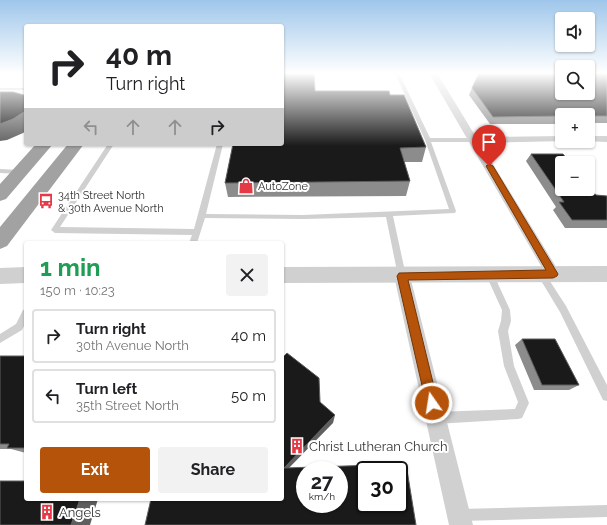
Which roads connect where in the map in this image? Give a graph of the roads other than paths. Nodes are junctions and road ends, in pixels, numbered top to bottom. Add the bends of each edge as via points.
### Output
1 (408, 98) edge
2 (448, 98) edge
3 (555, 139) edge
4 (595, 139) edge
5 (607, 139) edge
6 (428, 140) junction
7 (473, 140) junction
8 (43, 146) edge
9 (74, 146) edge
10 (110, 146) edge
11 (220, 146) edge
12 (0, 171) edge
13 (21, 172) junction
14 (0, 195) edge
15 (389, 214) junction
16 (202, 216) junction
17 (197, 232) junction
18 (0, 241) edge
19 (194, 241) edge
20 (547, 274) junction
21 (24, 275) edge
22 (284, 275) edge
23 (490, 275) junction
24 (0, 276) edge
25 (402, 276) junction
26 (606, 276) edge
27 (24, 316) edge
28 (0, 339) edge
29 (607, 396) edge
30 (436, 418) junction
31 (607, 512) edge
32 (460, 520) edge

1 - 6 lane
2 - 7 street
3 - 7 street
4 - 5 street
6 - 7 lane
6 - 15 lane via 453,212
7 - 20 street
8 - 13 highway
9 - 18 highway
10 - 17 lane via 55,230
11 - 16 lane
12 - 13 lane
13 - 14 highway
15 - 16 lane via 303,217
15 - 25 lane
16 - 17 lane
17 - 19 lane
20 - 23 street
20 - 26 street
20 - 29 lane
21 - 24 street
22 - 25 street
23 - 25 street
23 - 30 lane via 506,310 503,331 509,366 524,403 518,414
25 - 30 street
27 - 28 lane via 18,327
30 - 32 street
31 - 32 lane

